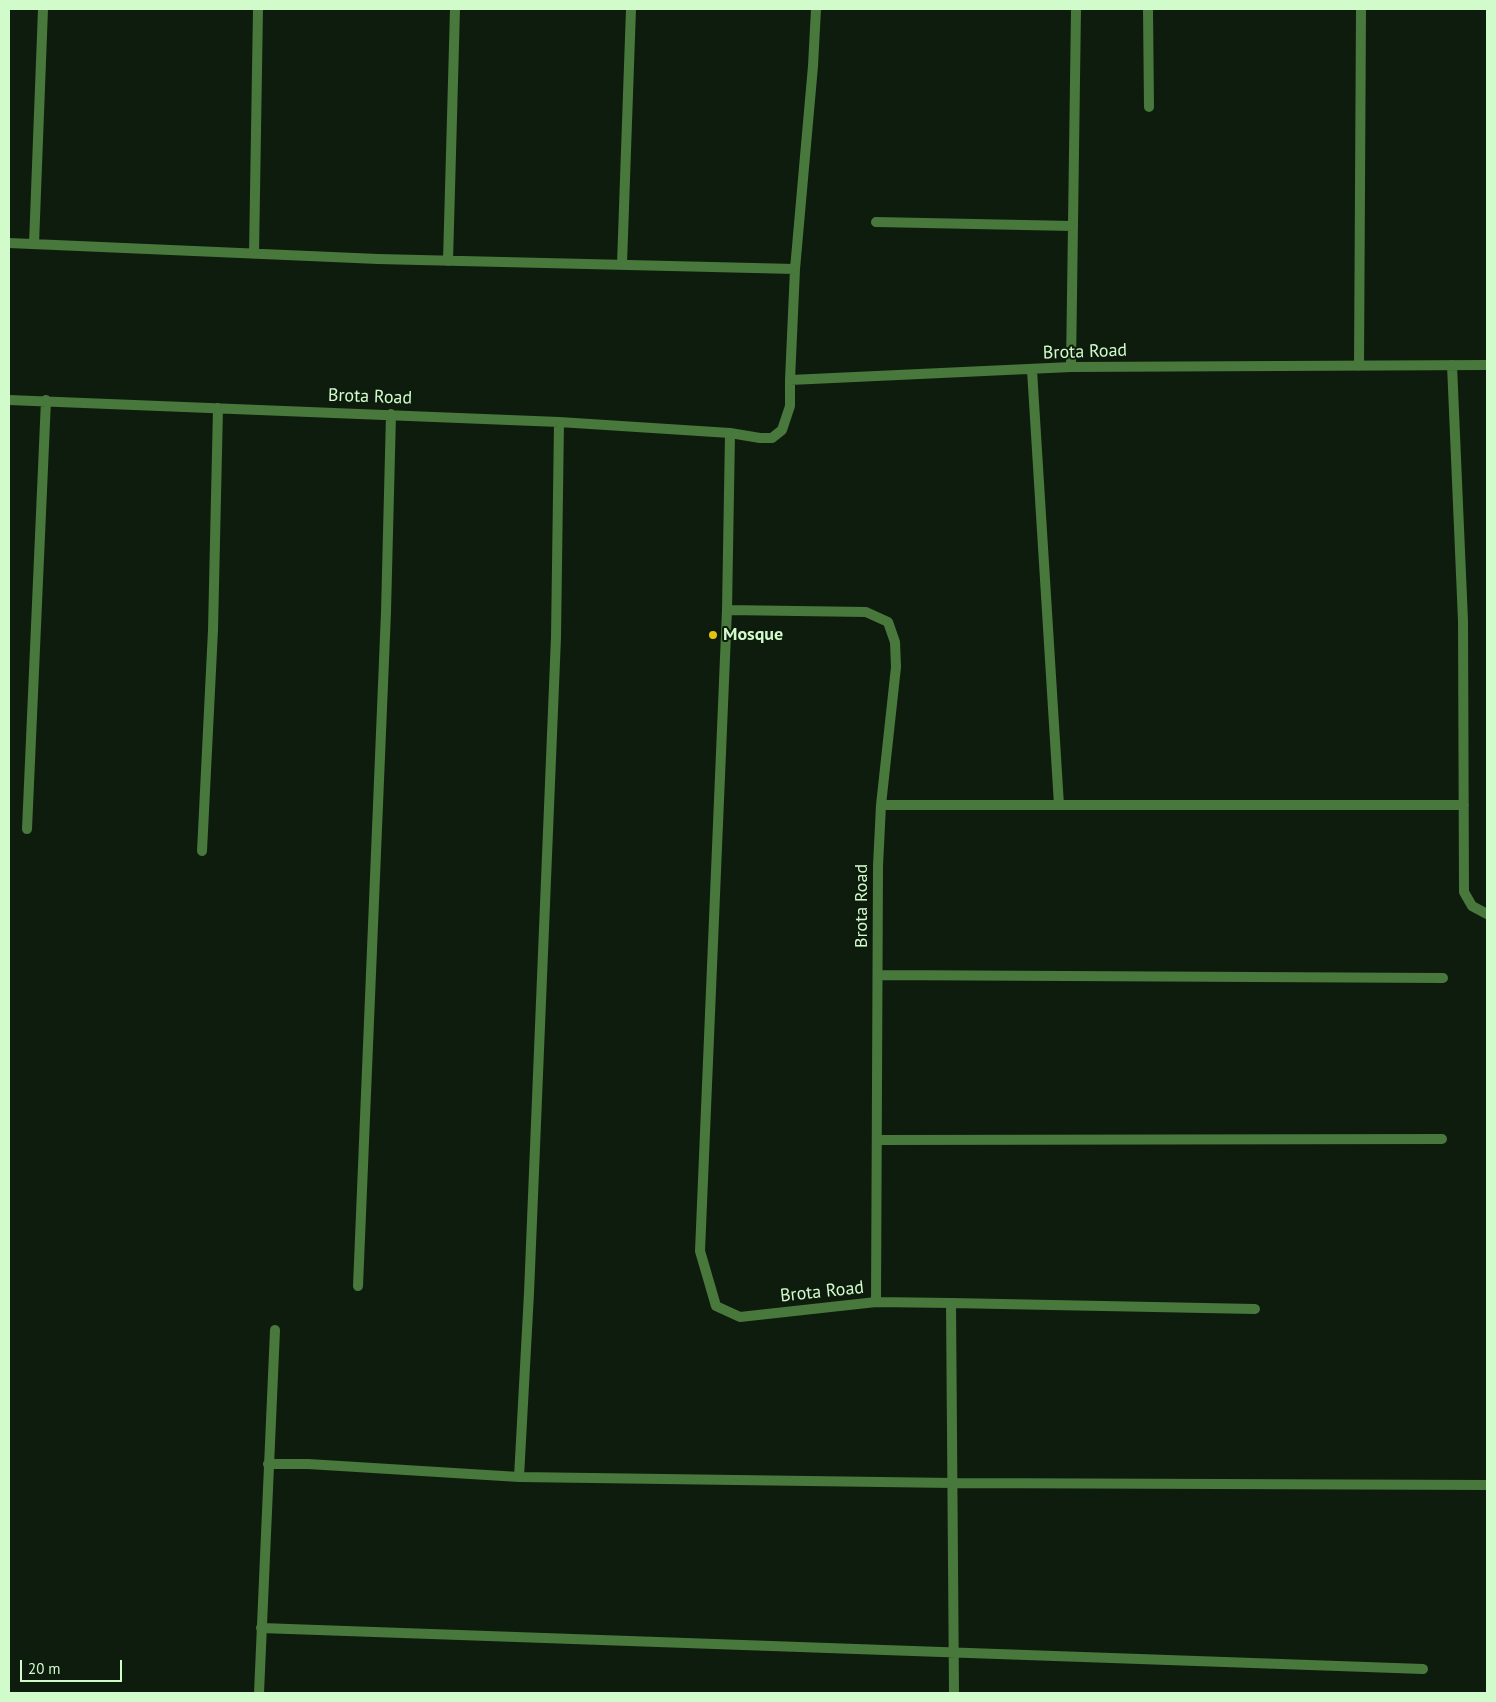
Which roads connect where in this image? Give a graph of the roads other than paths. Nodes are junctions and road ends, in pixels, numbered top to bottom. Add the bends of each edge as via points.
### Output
1 (43, 9) edge
2 (258, 9) edge
3 (455, 9) edge
4 (631, 9) edge
5 (816, 9) edge
6 (1076, 9) edge
7 (1148, 9) edge
8 (1361, 9) edge
9 (1149, 107) dead end
10 (876, 222) dead end
11 (1072, 226) junction
12 (9, 243) edge
13 (34, 244) junction
14 (254, 254) junction
15 (448, 261) junction
16 (622, 264) junction
17 (795, 269) junction
18 (1487, 364) edge
19 (1452, 365) junction
20 (1359, 366) junction
21 (1070, 367) junction
22 (1032, 370) junction
23 (790, 380) junction
24 (9, 400) edge
25 (46, 400) junction
26 (218, 408) junction
27 (391, 414) junction
28 (559, 422) junction
29 (730, 433) junction
30 (728, 610) junction
31 (881, 805) junction
32 (1059, 805) junction
33 (1464, 805) junction
34 (27, 829) dead end
35 (202, 851) dead end
36 (1487, 914) edge
37 (878, 975) junction
38 (1442, 978) dead end
39 (1442, 1139) dead end
40 (878, 1140) junction
41 (358, 1286) dead end
42 (876, 1302) junction
43 (951, 1304) junction
44 (1255, 1309) dead end
45 (275, 1330) dead end
46 (268, 1464) junction
47 (519, 1477) junction
48 (953, 1483) junction
49 (1487, 1485) edge
50 (261, 1628) junction
51 (954, 1653) junction
52 (1423, 1669) dead end
53 (259, 1693) edge
54 (954, 1693) edge

1 - 13 street
2 - 14 street
3 - 15 street
4 - 16 street
5 - 17 street
6 - 11 street
7 - 9 street
8 - 20 street
10 - 11 street
11 - 21 street
12 - 13 street
13 - 14 street
14 - 15 street
15 - 16 street
16 - 17 street
17 - 23 street
18 - 19 street, Brota Road
19 - 20 street, Brota Road
19 - 33 street via 1463,621
20 - 21 street, Brota Road
21 - 22 street, Brota Road
22 - 23 street, Brota Road
22 - 32 street
23 - 29 street, Brota Road via 790,406 782,430 772,438
24 - 25 street, Brota Road
25 - 26 street, Brota Road
25 - 34 street
26 - 27 street, Brota Road
26 - 35 street via 213,630
27 - 28 street, Brota Road
27 - 41 street
28 - 29 street, Brota Road
28 - 47 street via 556,637 530,1293
29 - 30 street, Brota Road
30 - 31 street, Brota Road via 866,612 888,622 895,642 896,667
30 - 42 street, Brota Road via 700,1251 716,1306 740,1316
31 - 32 street
31 - 37 street, Brota Road
32 - 33 street
33 - 36 street via 1464,892 1472,906
37 - 38 street
37 - 40 street, Brota Road
39 - 40 street
40 - 42 street, Brota Road
42 - 43 street
43 - 44 street
43 - 48 street
45 - 46 street
46 - 47 street
46 - 50 street
47 - 48 street
48 - 49 street
48 - 51 street
50 - 51 street
50 - 53 street
51 - 52 street
51 - 54 street

